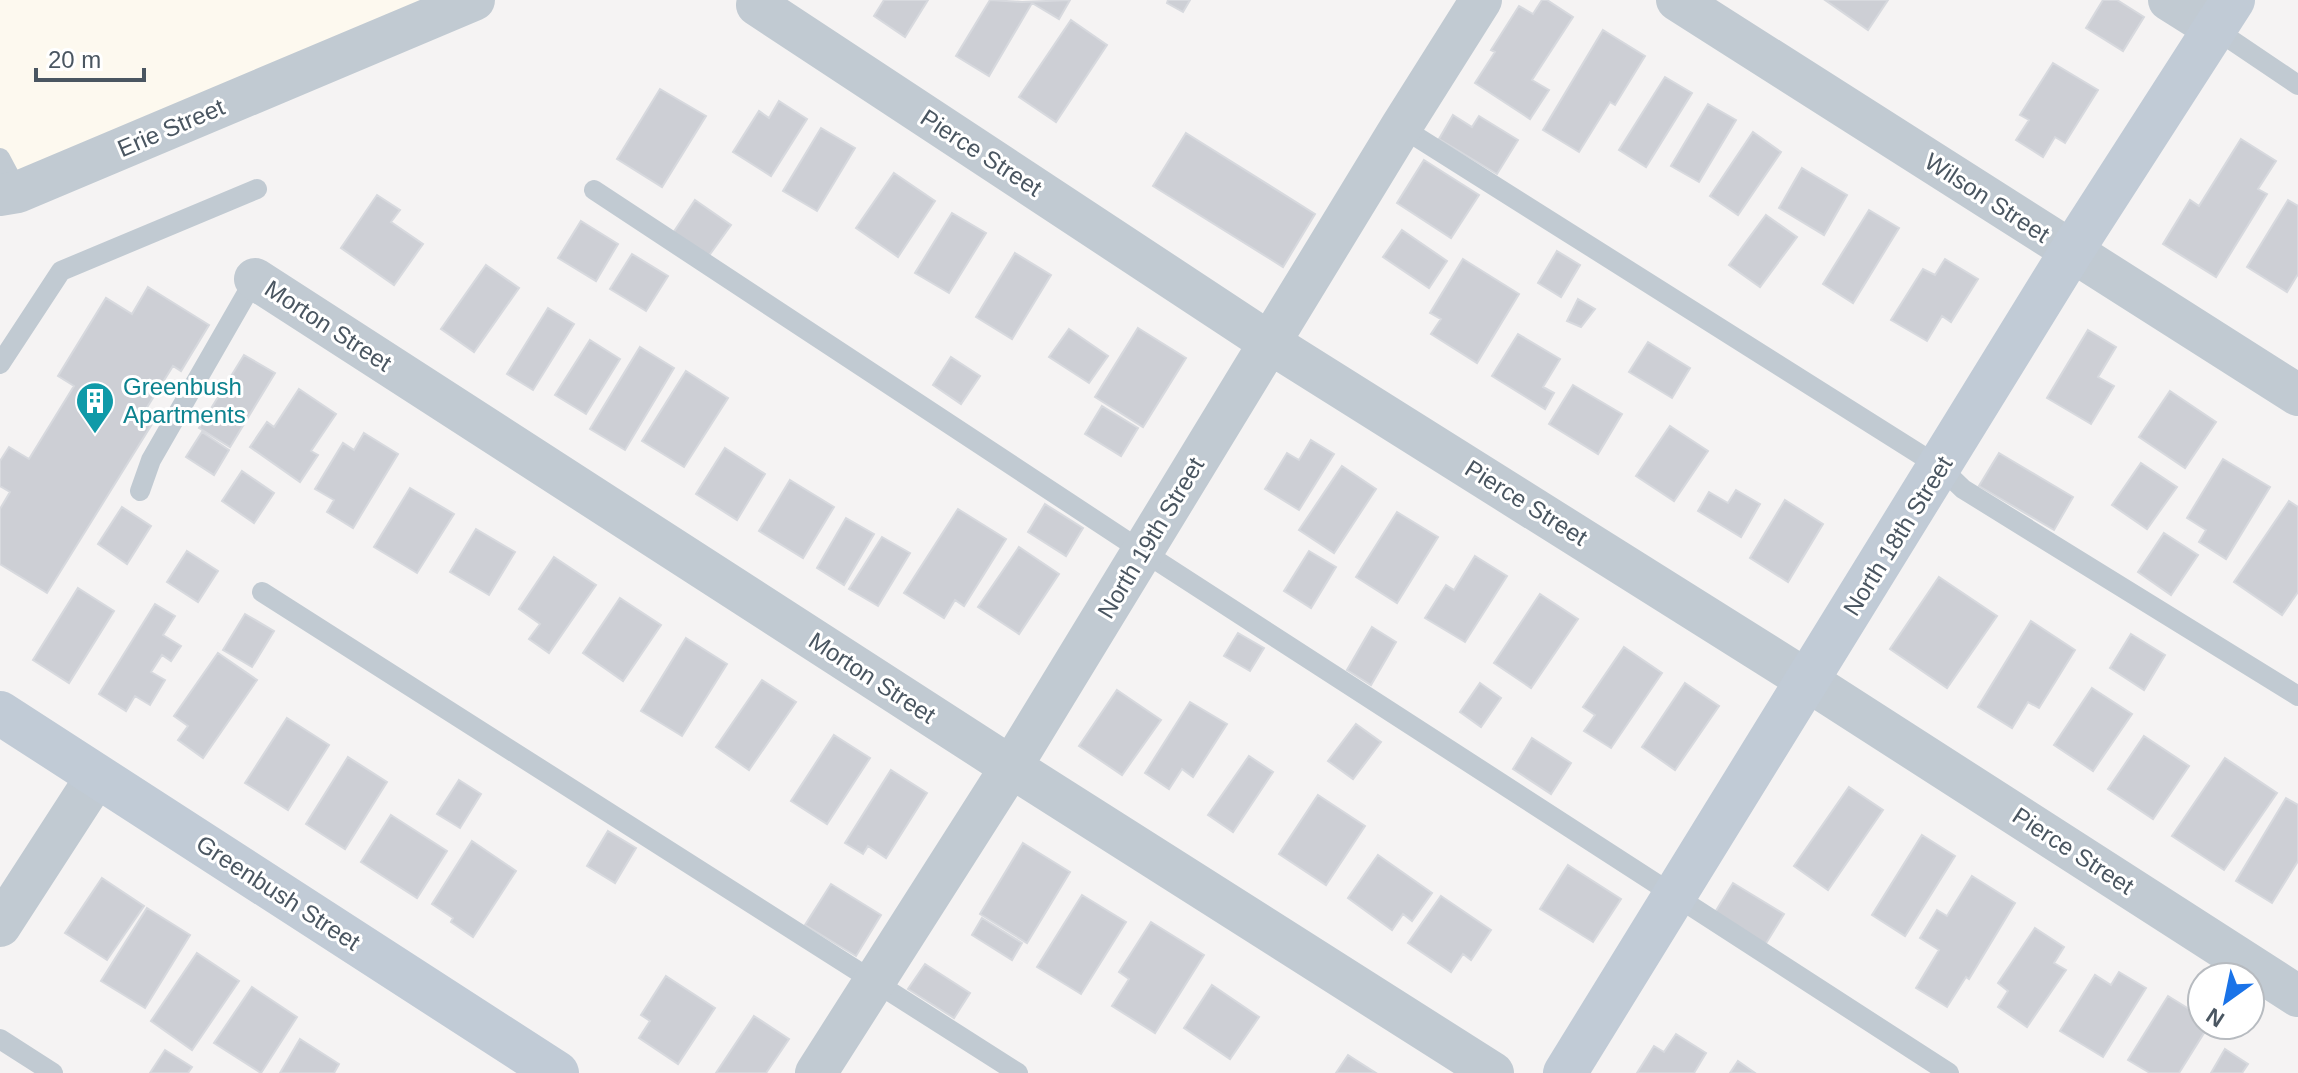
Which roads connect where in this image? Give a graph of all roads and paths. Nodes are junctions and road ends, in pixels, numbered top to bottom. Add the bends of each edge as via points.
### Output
1 (474, 0) edge
2 (1481, 0) edge
3 (1677, 0) edge
4 (2169, 0) edge
5 (757, 5) dead end
6 (2224, 14) edge
7 (2298, 85) edge
8 (1401, 127) junction
9 (6, 182) edge
10 (257, 189) dead end
11 (594, 190) dead end
12 (2071, 252) junction
13 (255, 279) joint
14 (1270, 343) junction
15 (0, 364) edge
16 (2298, 395) edge
17 (1940, 467) junction
18 (140, 491) dead end
19 (1142, 551) junction
20 (262, 592) dead end
21 (1808, 681) junction
22 (2298, 696) edge
23 (0, 713) edge
24 (1011, 767) junction
25 (97, 776) junction
26 (1672, 895) junction
27 (0, 926) edge
28 (875, 981) junction
29 (2298, 996) edge
30 (0, 1039) edge
31 (53, 1073) edge
32 (557, 1073) edge
33 (816, 1073) edge
34 (1018, 1073) edge
35 (1493, 1073) edge
36 (1565, 1073) edge
37 (1949, 1073) edge

1 - 9 street, Erie Street
2 - 8 street, North 19th Street
3 - 12 street, Wilson Street
4 - 6 street
5 - 14 street, Pierce Street
6 - 7 lane
6 - 12 main road, North 18th Street
8 - 14 street, North 19th Street
8 - 17 lane
10 - 15 lane via 61,271
11 - 19 lane
12 - 16 street, Wilson Street
12 - 17 main road, North 18th Street
13 - 18 lane via 151,460
13 - 24 street, Morton Street
14 - 19 street, North 19th Street
14 - 21 street, Pierce Street
17 - 21 main road, North 18th Street
17 - 22 lane via 1963,489
19 - 24 street, North 19th Street
19 - 26 lane
20 - 28 lane
21 - 26 main road, North 18th Street
21 - 29 street, Pierce Street
23 - 25 main road, Greenbush Street
24 - 28 street, North 19th Street
24 - 35 street, Morton Street
25 - 27 street
25 - 32 main road, Greenbush Street
26 - 36 main road, North 18th Street
26 - 37 lane
28 - 33 street, North 19th Street
28 - 34 lane
30 - 31 lane

